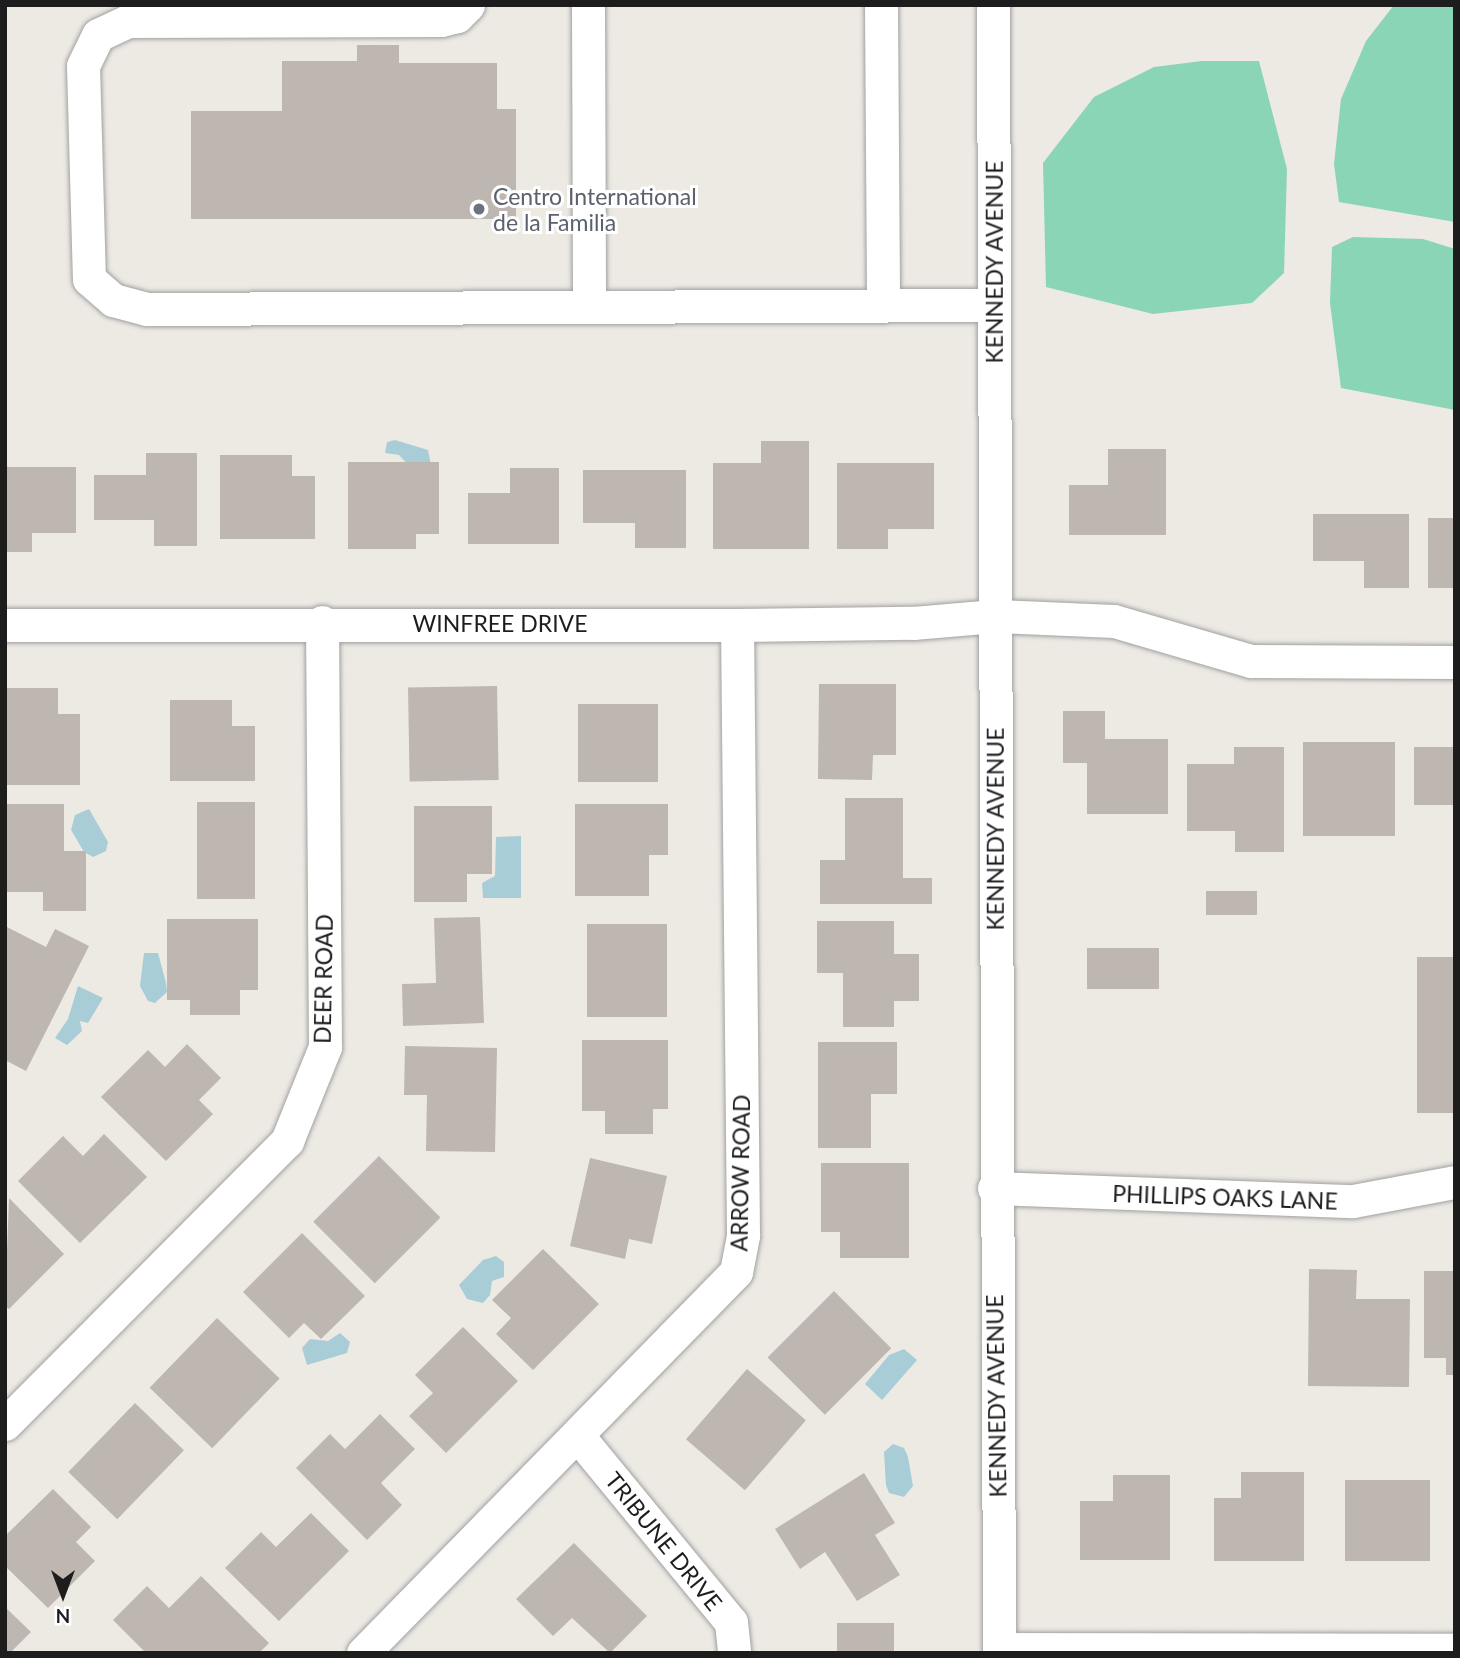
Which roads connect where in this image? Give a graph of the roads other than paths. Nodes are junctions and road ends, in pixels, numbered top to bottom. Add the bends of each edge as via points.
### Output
1 (468, 5) edge
2 (588, 5) edge
3 (881, 5) edge
4 (993, 5) edge
5 (589, 306) junction
6 (883, 306) junction
7 (994, 306) junction
8 (995, 616) junction
9 (322, 622) junction
10 (5, 625) edge
11 (737, 625) junction
12 (1455, 662) edge
13 (1455, 1182) edge
14 (994, 1188) junction
15 (5, 1424) edge
16 (578, 1436) junction
17 (1455, 1650) edge
18 (999, 1651) edge
19 (1369, 1651) edge
20 (363, 1653) edge
21 (734, 1653) edge

1 - 5 street via 457,16 441,20 128,21 98,34 83,66 89,279 113,300 147,309
2 - 5 street
3 - 6 street
4 - 7 street, KENNEDY AVENUE
5 - 6 street
6 - 7 street
7 - 8 street, KENNEDY AVENUE
8 - 11 street, WINFREE DRIVE
8 - 12 street, WINFREE DRIVE via 1114,621 1251,661
8 - 14 street, KENNEDY AVENUE
9 - 10 street, WINFREE DRIVE
9 - 11 street, WINFREE DRIVE
9 - 15 street, DEER ROAD via 326,1047 287,1141
11 - 16 street, ARROW ROAD via 743,1235 736,1272
13 - 14 street, PHILLIPS OAKS LANE via 1353,1201 1308,1202
14 - 18 street, KENNEDY AVENUE
16 - 20 street, ARROW ROAD
16 - 21 street, TRIBUNE DRIVE via 731,1622
17 - 19 street
18 - 19 street

